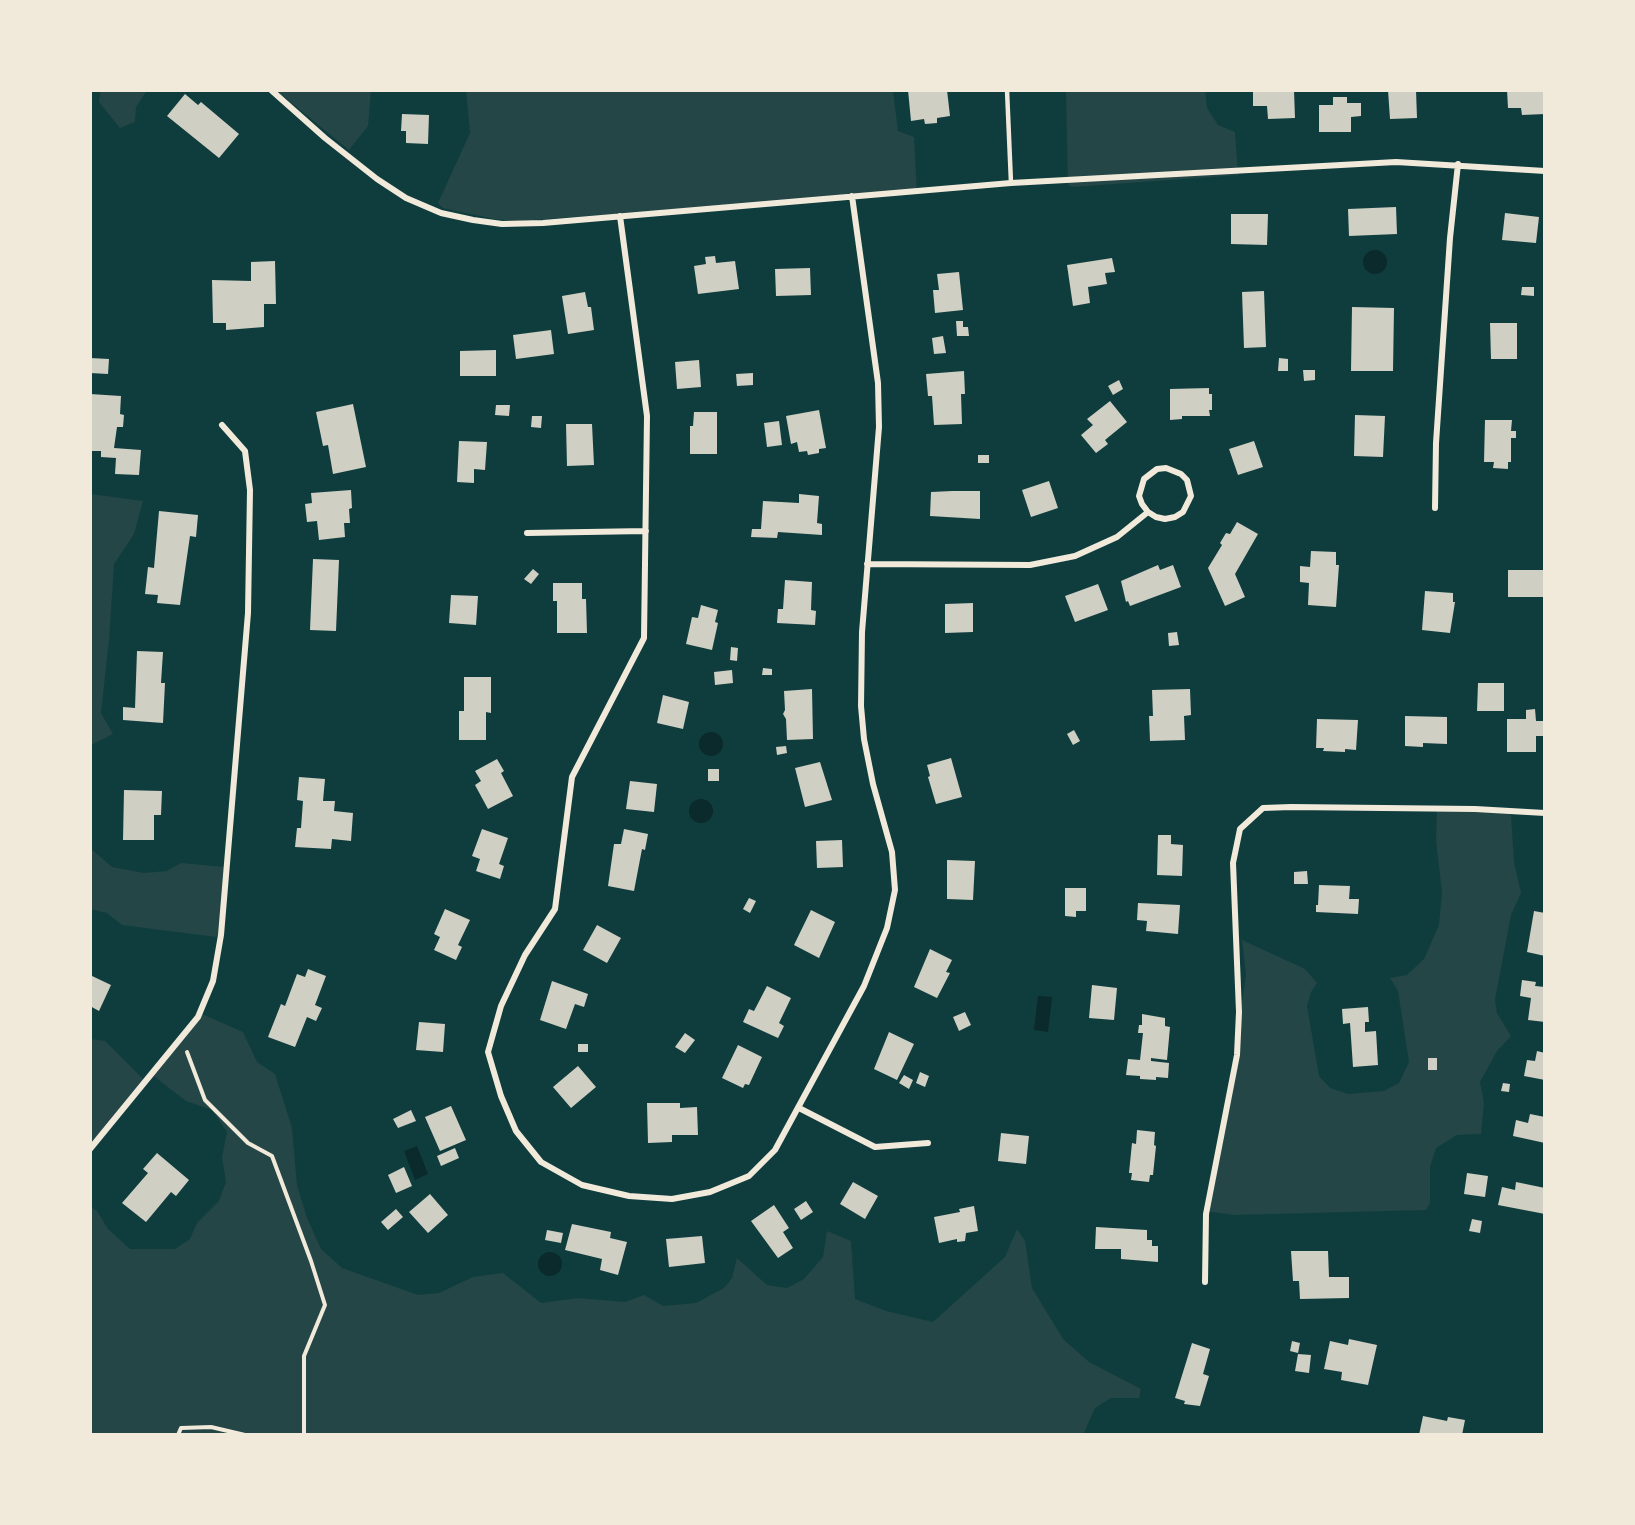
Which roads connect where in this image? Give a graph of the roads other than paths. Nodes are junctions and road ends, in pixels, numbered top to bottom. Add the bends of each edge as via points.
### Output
1 (271, 90) edge
2 (1007, 90) edge
3 (1458, 164) junction
4 (1545, 171) edge
5 (1011, 183) junction
6 (852, 196) junction
7 (620, 216) junction
8 (222, 425) dead end
9 (1435, 508) dead end
10 (1148, 512) junction
11 (646, 531) junction
12 (527, 533) dead end
13 (867, 564) junction
14 (1545, 813) edge
15 (799, 1108) junction
16 (928, 1143) dead end
17 (90, 1149) edge
18 (1205, 1282) dead end

1 - 7 street via 377,179 422,206 502,224
2 - 5 lane
3 - 4 street
3 - 5 street via 1396,162
3 - 9 street via 1436,432
5 - 6 street
6 - 7 street
6 - 13 street via 878,383 879,428
7 - 11 street via 647,416
8 - 17 street via 245,451 249,480 248,613 221,935 213,981 198,1017
10 - 10 street via 1165,519 1183,512 1191,496 1187,480 1166,468 1157,469 1144,479 1139,496
10 - 13 street via 1116,537 1075,556 1030,565
11 - 12 street
11 - 15 street via 644,638 572,777 555,909 525,955 501,1006 488,1052 516,1131 541,1162 582,1185 629,1196 672,1199 711,1192 749,1176 775,1150
13 - 15 street via 861,705 873,784 892,852 895,890 887,928 864,986
14 - 18 street via 1282,807 1263,808 1240,829 1233,863 1237,1055 1206,1214
15 - 16 street via 875,1147

